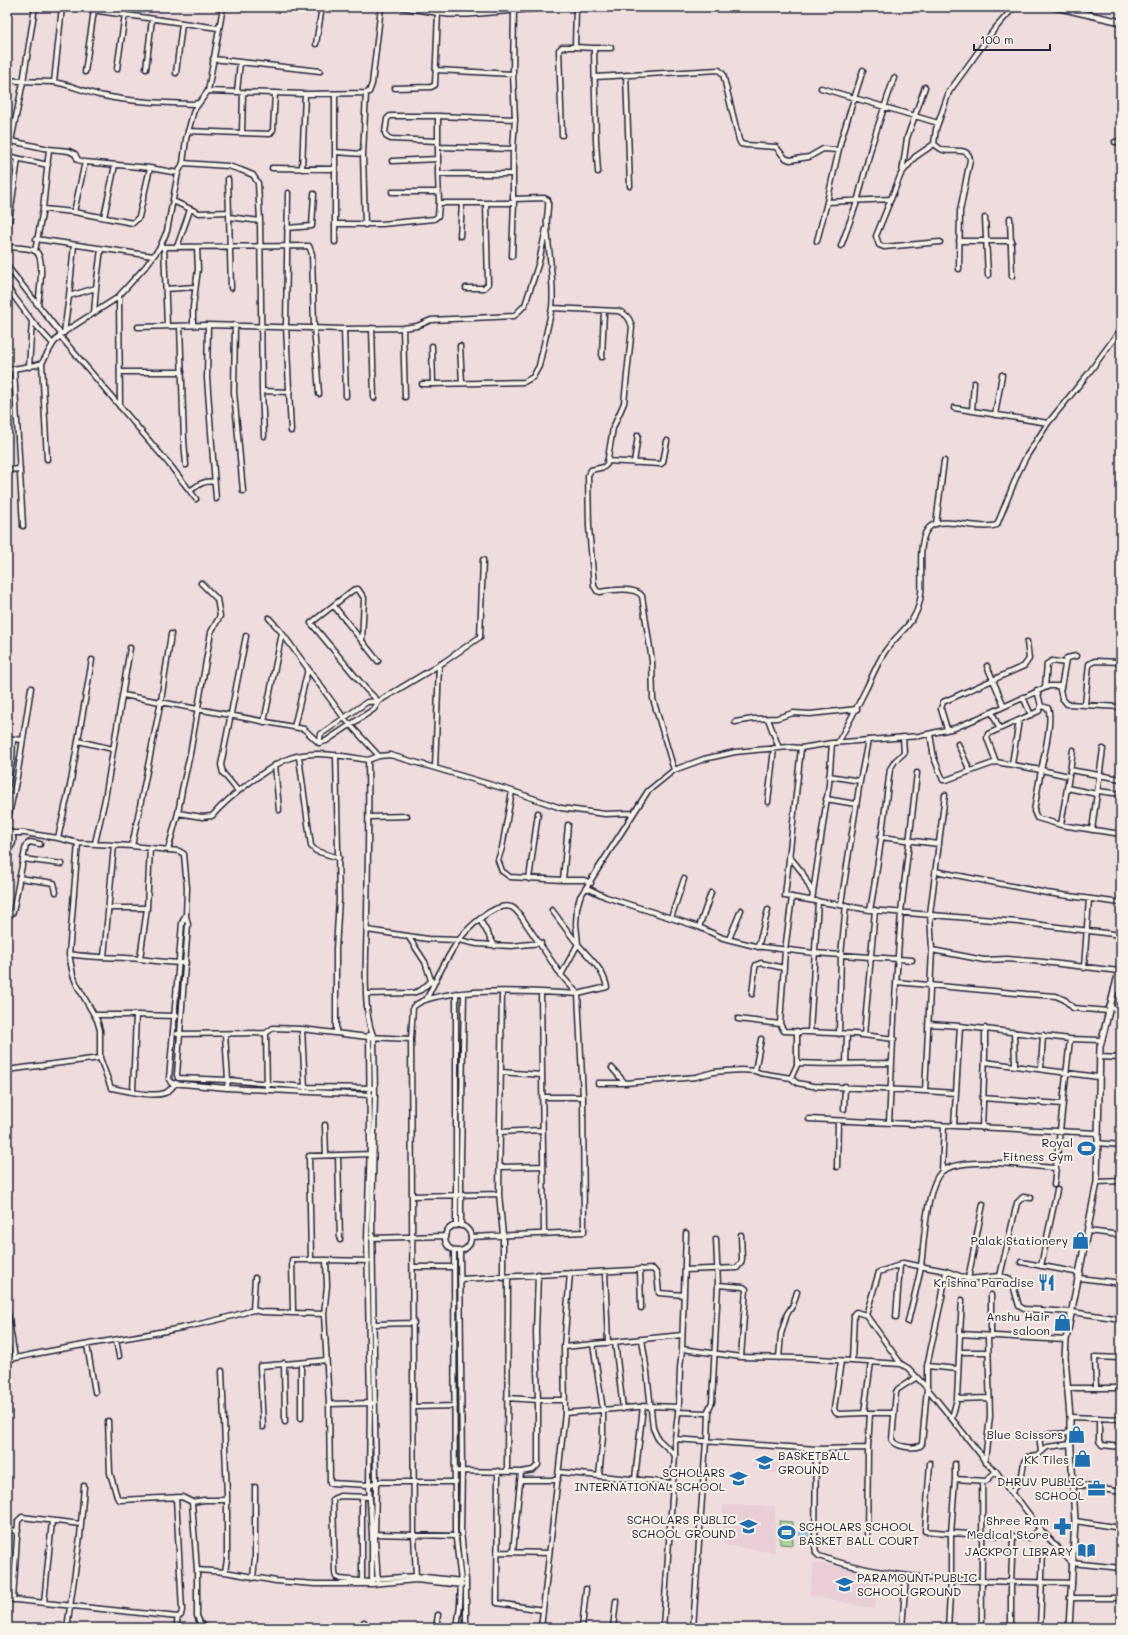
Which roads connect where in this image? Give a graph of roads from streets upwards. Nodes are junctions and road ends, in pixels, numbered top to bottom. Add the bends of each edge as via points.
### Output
1 (35, 7) edge
2 (62, 7) edge
3 (70, 7) edge
4 (223, 7) edge
5 (322, 7) edge
6 (381, 7) edge
7 (403, 7) edge
8 (537, 7) edge
9 (548, 7) edge
10 (576, 7) edge
11 (1014, 7) edge
12 (1055, 7) edge
13 (488, 9) edge
14 (514, 9) junction
15 (94, 10) junction
16 (438, 12) junction
17 (125, 14) junction
18 (152, 19) junction
19 (1121, 22) edge
20 (182, 24) junction
21 (218, 28) junction
22 (316, 44) dead end
23 (575, 47) junction
24 (593, 48) junction
25 (611, 48) dead end
26 (213, 59) junction
27 (240, 62) junction
28 (117, 68) dead end
29 (146, 69) dead end
30 (320, 70) dead end
31 (437, 70) junction
32 (863, 70) dead end
33 (85, 72) dead end
34 (176, 73) dead end
35 (513, 74) junction
36 (626, 75) junction
37 (595, 77) junction
38 (894, 78) dead end
39 (7, 80) edge
40 (24, 82) junction
41 (54, 82) junction
42 (925, 87) dead end
43 (395, 88) dead end
44 (821, 88) dead end
45 (208, 91) junction
46 (237, 92) junction
47 (243, 92) junction
48 (275, 93) junction
49 (366, 93) junction
50 (305, 94) junction
51 (335, 94) junction
52 (856, 98) junction
53 (198, 103) junction
54 (885, 107) junction
55 (438, 116) junction
56 (916, 116) junction
57 (515, 119) junction
58 (938, 123) junction
59 (188, 131) junction
60 (242, 133) junction
61 (562, 135) dead end
62 (11, 141) junction
63 (438, 141) junction
64 (1121, 141) edge
65 (1114, 142) dead end
66 (934, 144) junction
67 (438, 147) junction
68 (8, 148) edge
69 (49, 149) junction
70 (513, 149) junction
71 (838, 150) junction
72 (335, 152) junction
73 (363, 154) junction
74 (7, 156) edge
75 (18, 159) junction
76 (438, 159) junction
77 (392, 161) dead end
78 (85, 162) junction
79 (183, 163) junction
80 (48, 165) junction
81 (115, 165) junction
82 (150, 168) junction
83 (272, 168) dead end
84 (302, 169) junction
85 (334, 170) junction
86 (598, 172) dead end
87 (178, 173) junction
88 (438, 174) junction
89 (513, 174) junction
90 (902, 174) junction
91 (228, 178) dead end
92 (630, 186) dead end
93 (392, 192) dead end
94 (438, 192) junction
95 (288, 193) dead end
96 (314, 194) dead end
97 (891, 199) junction
98 (173, 201) junction
99 (514, 201) junction
100 (827, 202) junction
101 (857, 202) junction
102 (486, 203) junction
103 (439, 204) junction
104 (462, 204) junction
105 (43, 209) junction
106 (190, 210) junction
107 (74, 212) junction
108 (229, 214) junction
109 (104, 217) junction
110 (985, 218) dead end
111 (1010, 218) dead end
112 (260, 221) junction
113 (335, 224) junction
114 (546, 224) junction
115 (365, 225) junction
116 (287, 228) junction
117 (7, 236) edge
118 (460, 236) dead end
119 (36, 239) junction
120 (959, 240) junction
121 (817, 241) dead end
122 (1012, 241) junction
123 (336, 242) dead end
124 (940, 242) dead end
125 (986, 242) junction
126 (74, 245) junction
127 (230, 246) junction
128 (260, 246) junction
129 (287, 246) junction
130 (841, 246) dead end
131 (7, 247) edge
132 (162, 247) junction
133 (177, 247) junction
134 (197, 247) junction
135 (101, 249) junction
136 (35, 251) junction
137 (153, 256) junction
138 (512, 256) dead end
139 (8, 268) edge
140 (959, 269) dead end
141 (988, 275) dead end
142 (1012, 276) dead end
143 (7, 282) edge
144 (7, 287) edge
145 (195, 287) junction
146 (96, 288) junction
147 (231, 288) dead end
148 (466, 288) dead end
149 (166, 289) junction
150 (69, 296) junction
151 (119, 296) junction
152 (38, 305) junction
153 (552, 308) junction
154 (604, 311) junction
155 (94, 313) junction
156 (32, 321) junction
157 (208, 325) junction
158 (234, 325) junction
159 (167, 326) junction
160 (180, 326) junction
161 (193, 326) junction
162 (262, 326) junction
163 (286, 326) junction
164 (138, 327) dead end
165 (314, 327) junction
166 (372, 328) junction
167 (404, 328) junction
168 (344, 329) junction
169 (1121, 329) edge
170 (62, 335) junction
171 (53, 344) junction
172 (432, 346) dead end
173 (460, 346) dead end
174 (602, 357) dead end
175 (42, 363) junction
176 (29, 367) junction
177 (7, 370) edge
178 (14, 370) junction
179 (120, 372) junction
180 (182, 372) junction
181 (1002, 375) dead end
182 (462, 383) junction
183 (974, 383) dead end
184 (422, 384) dead end
185 (434, 384) junction
186 (262, 391) junction
187 (290, 392) junction
188 (319, 394) dead end
189 (346, 396) dead end
190 (405, 397) dead end
191 (374, 398) dead end
192 (120, 407) junction
193 (954, 408) dead end
194 (972, 411) junction
195 (995, 414) junction
196 (1048, 423) junction
197 (292, 431) dead end
198 (638, 435) dead end
199 (264, 436) dead end
200 (667, 441) dead end
201 (47, 459) dead end
202 (607, 461) junction
203 (944, 461) dead end
204 (634, 463) junction
205 (186, 465) dead end
206 (20, 469) junction
207 (7, 470) edge
208 (214, 482) junction
209 (190, 491) junction
210 (243, 491) dead end
211 (196, 499) dead end
212 (216, 499) dead end
213 (936, 524) junction
214 (23, 526) dead end
215 (483, 560) dead end
216 (201, 583) dead end
217 (334, 606) junction
218 (269, 618) dead end
219 (282, 633) junction
220 (171, 634) dead end
221 (246, 636) dead end
222 (362, 641) junction
223 (1027, 642) dead end
224 (130, 648) dead end
225 (1076, 656) dead end
226 (92, 660) dead end
227 (378, 661) dead end
228 (1121, 662) edge
229 (1065, 663) junction
230 (439, 665) junction
231 (986, 666) dead end
232 (308, 668) junction
233 (992, 680) junction
234 (1045, 687) junction
235 (31, 688) dead end
236 (1061, 688) junction
237 (1038, 690) junction
238 (123, 695) junction
239 (1023, 697) junction
240 (161, 701) junction
241 (379, 701) junction
242 (1085, 705) junction
243 (1004, 706) junction
244 (1041, 706) junction
245 (1121, 707) edge
246 (198, 708) junction
247 (857, 709) junction
248 (992, 712) junction
249 (230, 715) junction
250 (1031, 715) junction
251 (344, 718) junction
252 (768, 719) junction
253 (1019, 720) junction
254 (264, 722) junction
255 (735, 722) dead end
256 (350, 725) junction
257 (294, 727) junction
258 (999, 728) junction
259 (947, 729) junction
260 (930, 734) junction
261 (903, 737) junction
262 (7, 738) edge
263 (13, 739) junction
264 (22, 740) junction
265 (868, 740) junction
266 (78, 741) junction
267 (838, 742) junction
268 (319, 743) junction
269 (832, 743) junction
270 (958, 744) dead end
271 (777, 748) junction
272 (801, 748) junction
273 (113, 749) junction
274 (1103, 749) dead end
275 (1073, 750) dead end
276 (336, 755) junction
277 (379, 756) junction
278 (299, 757) junction
279 (368, 760) junction
280 (996, 762) junction
281 (1012, 764) junction
282 (275, 765) junction
283 (435, 768) junction
284 (674, 770) junction
285 (1041, 770) junction
286 (1070, 770) junction
287 (970, 771) junction
288 (917, 773) dead end
289 (1100, 775) junction
290 (830, 776) junction
291 (1069, 776) junction
292 (1121, 779) edge
293 (860, 781) junction
294 (7, 786) edge
295 (1067, 788) junction
296 (238, 791) junction
297 (512, 791) junction
298 (1098, 792) junction
299 (1121, 794) edge
300 (945, 795) dead end
301 (826, 799) junction
302 (768, 802) dead end
303 (856, 804) junction
304 (279, 810) dead end
305 (178, 813) junction
306 (538, 813) dead end
307 (633, 813) junction
308 (407, 816) dead end
309 (369, 817) junction
310 (7, 824) edge
311 (568, 825) dead end
312 (1062, 825) junction
313 (7, 829) edge
314 (1092, 830) junction
315 (12, 833) junction
316 (1121, 834) edge
317 (880, 837) junction
318 (58, 838) junction
319 (910, 841) junction
320 (78, 843) junction
321 (95, 843) junction
322 (40, 844) dead end
323 (939, 844) junction
324 (114, 845) junction
325 (132, 846) junction
326 (150, 848) junction
327 (7, 850) edge
328 (168, 850) junction
329 (789, 856) junction
330 (339, 858) junction
331 (23, 859) junction
332 (62, 864) dead end
333 (935, 871) junction
334 (19, 878) junction
335 (529, 879) junction
336 (684, 879) dead end
337 (563, 880) junction
338 (591, 883) junction
339 (587, 888) junction
340 (56, 892) dead end
341 (711, 893) dead end
342 (813, 894) junction
343 (792, 897) junction
344 (1089, 898) junction
345 (812, 900) junction
346 (818, 901) junction
347 (1121, 903) edge
348 (840, 904) junction
349 (846, 906) junction
350 (109, 908) junction
351 (146, 908) junction
352 (552, 910) dead end
353 (741, 910) dead end
354 (768, 910) dead end
355 (873, 910) junction
356 (901, 912) junction
357 (930, 914) junction
358 (186, 916) junction
359 (7, 918) edge
360 (671, 918) junction
361 (480, 920) junction
362 (699, 927) junction
363 (367, 930) junction
364 (1088, 930) junction
365 (1121, 935) edge
366 (408, 936) junction
367 (459, 940) junction
368 (729, 940) junction
369 (540, 943) junction
370 (578, 944) junction
371 (495, 946) junction
372 (758, 947) junction
373 (785, 950) junction
374 (932, 950) junction
375 (814, 953) junction
376 (69, 954) junction
377 (841, 955) junction
378 (104, 957) junction
379 (870, 957) junction
380 (140, 959) junction
381 (898, 959) junction
382 (912, 960) dead end
383 (179, 963) junction
384 (1121, 963) edge
385 (186, 964) junction
386 (784, 968) junction
387 (1084, 968) junction
388 (1119, 971) junction
389 (561, 975) junction
390 (896, 982) junction
391 (432, 983) junction
392 (930, 985) junction
393 (1114, 989) junction
394 (1121, 991) edge
395 (502, 992) junction
396 (541, 992) junction
397 (456, 993) junction
398 (464, 993) junction
399 (367, 994) junction
400 (578, 994) junction
401 (752, 994) dead end
402 (427, 998) junction
403 (1108, 1009) junction
404 (1121, 1011) edge
405 (95, 1015) junction
406 (136, 1015) junction
407 (174, 1016) junction
408 (181, 1017) junction
409 (738, 1019) dead end
410 (780, 1024) junction
411 (928, 1024) junction
412 (960, 1026) junction
413 (985, 1028) junction
414 (302, 1029) junction
415 (370, 1031) junction
416 (797, 1031) junction
417 (810, 1032) junction
418 (1014, 1032) junction
419 (336, 1033) junction
420 (173, 1034) junction
421 (180, 1034) junction
422 (225, 1034) junction
423 (266, 1034) junction
424 (839, 1034) junction
425 (847, 1034) junction
426 (864, 1035) junction
427 (1042, 1035) junction
428 (368, 1037) junction
429 (374, 1037) junction
430 (894, 1038) junction
431 (411, 1039) junction
432 (761, 1039) dead end
433 (1070, 1039) junction
434 (1101, 1040) junction
435 (1099, 1057) junction
436 (100, 1058) junction
437 (1121, 1058) edge
438 (985, 1062) junction
439 (797, 1063) junction
440 (846, 1063) junction
441 (892, 1063) junction
442 (1014, 1065) junction
443 (612, 1068) dead end
444 (1041, 1068) junction
445 (7, 1070) edge
446 (755, 1071) junction
447 (501, 1072) junction
448 (1066, 1072) junction
449 (542, 1075) junction
450 (1098, 1077) junction
451 (791, 1078) junction
452 (180, 1079) junction
453 (228, 1080) junction
454 (268, 1083) junction
455 (598, 1083) dead end
456 (625, 1083) junction
457 (175, 1084) junction
458 (846, 1086) junction
459 (305, 1087) junction
460 (227, 1088) junction
461 (369, 1088) junction
462 (374, 1088) junction
463 (267, 1090) junction
464 (890, 1090) junction
465 (925, 1090) junction
466 (133, 1092) junction
467 (306, 1092) junction
468 (956, 1093) junction
469 (369, 1095) junction
470 (375, 1095) junction
471 (543, 1097) junction
472 (583, 1097) junction
473 (982, 1098) junction
474 (1062, 1104) junction
475 (844, 1109) dead end
476 (809, 1119) dead end
477 (838, 1121) junction
478 (889, 1123) junction
479 (325, 1125) dead end
480 (944, 1126) junction
481 (954, 1126) junction
482 (982, 1128) junction
483 (542, 1130) junction
484 (1059, 1131) junction
485 (500, 1132) junction
486 (1098, 1134) junction
487 (1098, 1143) junction
488 (1121, 1145) edge
489 (372, 1154) junction
490 (326, 1155) junction
491 (338, 1155) junction
492 (543, 1166) junction
493 (500, 1167) junction
494 (837, 1167) dead end
495 (1055, 1168) junction
496 (942, 1171) junction
497 (1121, 1181) edge
498 (1097, 1182) junction
499 (1054, 1185) dead end
500 (1057, 1190) dead end
501 (499, 1194) junction
502 (456, 1195) junction
503 (461, 1195) junction
504 (412, 1196) junction
505 (1030, 1198) dead end
506 (983, 1204) dead end
507 (456, 1226) junction
508 (461, 1226) junction
509 (1088, 1231) junction
510 (544, 1234) junction
511 (686, 1234) dead end
512 (503, 1235) junction
513 (741, 1235) dead end
514 (1121, 1235) edge
515 (445, 1236) junction
516 (367, 1238) junction
517 (372, 1238) junction
518 (414, 1238) junction
519 (471, 1238) junction
520 (716, 1239) dead end
521 (340, 1240) dead end
522 (454, 1251) junction
523 (460, 1251) junction
524 (311, 1259) junction
525 (326, 1260) junction
526 (367, 1261) junction
527 (373, 1261) junction
528 (1021, 1262) dead end
529 (900, 1265) junction
530 (921, 1266) junction
531 (1041, 1266) junction
532 (414, 1267) junction
533 (454, 1267) junction
534 (717, 1268) junction
535 (640, 1270) junction
536 (685, 1270) junction
537 (946, 1271) junction
538 (605, 1272) junction
539 (570, 1273) junction
540 (538, 1274) junction
541 (1079, 1275) junction
542 (1000, 1276) junction
543 (255, 1278) dead end
544 (503, 1278) junction
545 (508, 1278) junction
546 (460, 1279) junction
547 (968, 1280) junction
548 (1121, 1283) edge
549 (718, 1285) junction
550 (797, 1292) dead end
551 (991, 1294) dead end
552 (684, 1295) junction
553 (962, 1300) dead end
554 (641, 1308) dead end
555 (7, 1309) edge
556 (253, 1310) junction
557 (1072, 1312) junction
558 (293, 1313) junction
559 (324, 1314) junction
560 (866, 1315) junction
561 (896, 1317) dead end
562 (1121, 1319) edge
563 (908, 1322) dead end
564 (414, 1323) junction
565 (374, 1324) junction
566 (960, 1334) junction
567 (682, 1335) junction
568 (989, 1336) junction
569 (116, 1340) junction
570 (642, 1340) junction
571 (1066, 1340) junction
572 (615, 1342) junction
573 (608, 1343) junction
574 (593, 1344) junction
575 (87, 1345) junction
576 (564, 1347) junction
577 (682, 1349) junction
578 (959, 1352) junction
579 (988, 1352) junction
580 (714, 1353) junction
581 (119, 1356) dead end
582 (741, 1357) junction
583 (15, 1358) junction
584 (779, 1358) junction
585 (1121, 1358) edge
586 (7, 1360) edge
587 (326, 1360) junction
588 (841, 1360) junction
589 (852, 1361) junction
590 (871, 1362) junction
591 (284, 1363) junction
592 (301, 1363) junction
593 (901, 1364) junction
594 (927, 1366) junction
595 (958, 1369) junction
596 (222, 1371) dead end
597 (917, 1377) junction
598 (927, 1388) junction
599 (1067, 1388) junction
600 (1096, 1388) junction
601 (1121, 1388) edge
602 (95, 1392) dead end
603 (507, 1398) junction
604 (989, 1398) junction
605 (957, 1399) junction
606 (538, 1400) junction
607 (564, 1400) junction
608 (373, 1403) junction
609 (329, 1404) junction
610 (455, 1406) junction
611 (643, 1406) junction
612 (650, 1406) junction
613 (414, 1407) junction
614 (679, 1407) junction
615 (623, 1409) junction
616 (603, 1410) junction
617 (678, 1412) junction
618 (709, 1412) junction
619 (870, 1412) junction
620 (565, 1413) junction
621 (864, 1413) junction
622 (893, 1413) junction
623 (1070, 1417) junction
624 (301, 1418) dead end
625 (952, 1418) junction
626 (1099, 1418) junction
627 (1121, 1419) edge
628 (108, 1421) dead end
629 (285, 1422) dead end
630 (263, 1427) dead end
631 (1070, 1433) junction
632 (1019, 1436) dead end
633 (1039, 1436) junction
634 (675, 1439) junction
635 (707, 1442) junction
636 (1071, 1444) junction
637 (1121, 1447) edge
638 (868, 1448) junction
639 (816, 1449) junction
640 (1041, 1452) junction
641 (675, 1455) junction
642 (985, 1462) junction
643 (930, 1463) dead end
644 (955, 1464) dead end
645 (455, 1471) junction
646 (462, 1471) junction
647 (498, 1471) junction
648 (507, 1471) junction
649 (996, 1471) junction
650 (520, 1472) junction
651 (559, 1472) junction
652 (599, 1476) junction
653 (635, 1479) junction
654 (955, 1479) junction
655 (520, 1480) junction
656 (558, 1480) junction
657 (982, 1481) junction
658 (376, 1482) junction
659 (415, 1482) junction
660 (456, 1482) junction
661 (672, 1482) junction
662 (1073, 1484) junction
663 (369, 1485) junction
664 (84, 1486) dead end
665 (255, 1488) dead end
666 (1011, 1492) junction
667 (1121, 1492) edge
668 (176, 1497) junction
669 (362, 1497) junction
670 (370, 1497) junction
671 (227, 1500) junction
672 (192, 1502) junction
673 (52, 1521) junction
674 (1075, 1521) junction
675 (81, 1524) junction
676 (1121, 1528) edge
677 (1040, 1529) junction
678 (7, 1530) edge
679 (18, 1531) junction
680 (374, 1534) junction
681 (951, 1534) junction
682 (414, 1535) junction
683 (456, 1536) junction
684 (983, 1536) junction
685 (1013, 1536) junction
686 (866, 1542) dead end
687 (1043, 1550) dead end
688 (498, 1552) junction
689 (513, 1552) junction
690 (549, 1553) junction
691 (1072, 1563) junction
692 (1121, 1568) edge
693 (197, 1570) junction
694 (225, 1572) junction
695 (416, 1576) junction
696 (906, 1576) junction
697 (253, 1578) junction
698 (951, 1579) junction
699 (362, 1581) junction
700 (374, 1581) junction
701 (981, 1581) junction
702 (1011, 1582) junction
703 (461, 1583) junction
704 (466, 1583) junction
705 (1042, 1583) junction
706 (1072, 1583) junction
707 (586, 1590) dead end
708 (1070, 1598) junction
709 (1121, 1598) edge
710 (7, 1599) edge
711 (13, 1600) junction
712 (616, 1601) dead end
713 (44, 1603) junction
714 (71, 1606) junction
715 (543, 1610) junction
716 (438, 1615) dead end
717 (178, 1617) junction
718 (364, 1622) dead end
719 (67, 1628) edge
720 (176, 1628) edge
721 (206, 1628) edge
722 (363, 1628) edge
723 (436, 1628) edge
724 (457, 1628) edge
725 (466, 1628) edge
726 (541, 1628) edge
727 (582, 1628) edge
728 (613, 1628) edge
729 (663, 1628) edge
730 (693, 1628) edge
731 (902, 1628) edge
732 (948, 1628) edge
733 (982, 1628) edge
734 (1011, 1628) edge
735 (1040, 1628) edge
736 (1069, 1628) edge

1 - 40 street
2 - 41 street
3 - 15 street
4 - 21 street
5 - 22 street
6 - 49 street via 372,84
7 - 16 street
8 - 9 street
8 - 14 street
10 - 23 street
11 - 58 street via 992,31 949,92
12 - 19 street
13 - 14 street
13 - 16 street via 461,14
14 - 35 street
15 - 17 street
15 - 33 street
16 - 31 street
17 - 18 street
17 - 28 street
18 - 20 street
18 - 29 street
20 - 21 street
20 - 34 street
21 - 26 street
23 - 24 street
23 - 61 street via 562,47 559,50
24 - 25 street
24 - 37 street
26 - 27 street
26 - 45 street
27 - 30 street
27 - 46 street
31 - 35 street
31 - 43 street via 434,86
32 - 52 street
35 - 57 street
36 - 37 street
36 - 71 street via 719,70 723,74 741,144 776,147 790,160 810,156 823,149
36 - 92 street
37 - 86 street
38 - 54 street
39 - 40 street
40 - 41 street
40 - 62 street
41 - 53 street via 103,96 128,100
42 - 56 street
44 - 52 street
45 - 46 street
45 - 53 street
46 - 47 street
47 - 48 street
47 - 60 street
48 - 50 street
48 - 60 street via 272,133
49 - 51 street
49 - 73 street
50 - 51 street
50 - 84 street
51 - 72 street
52 - 54 street
52 - 71 street
53 - 59 street
54 - 56 street
54 - 101 street via 872,144
55 - 57 street
55 - 63 street
55 - 63 street via 390,116 387,119 385,133 391,139
56 - 58 street
56 - 90 street via 907,138
57 - 70 street
58 - 66 street
59 - 60 street
59 - 79 street
62 - 68 street
62 - 69 street
63 - 67 street
64 - 65 street
66 - 90 street via 915,157
66 - 120 street via 943,150 962,151 970,155 960,212
67 - 70 street
67 - 76 street
68 - 74 street
69 - 78 street via 70,151 78,160
69 - 80 street
70 - 89 street
71 - 100 street
72 - 73 street
72 - 85 street
73 - 115 street
74 - 75 street
75 - 80 street
75 - 117 street
76 - 77 street
76 - 88 street
78 - 81 street
78 - 107 street
79 - 87 street
79 - 112 street via 228,166 248,172 258,183
80 - 105 street
81 - 82 street
81 - 109 street
82 - 87 street
82 - 109 street via 137,220 130,223
83 - 84 street
84 - 85 street
85 - 113 street
87 - 98 street
88 - 89 street
88 - 94 street
89 - 99 street
90 - 97 street
91 - 108 street
93 - 94 street
94 - 103 street
95 - 116 street
96 - 116 street via 312,226
97 - 101 street
97 - 124 street via 876,236 878,245 884,247
98 - 106 street
98 - 132 street
99 - 102 street
99 - 114 street via 548,199
99 - 138 street
100 - 101 street
100 - 121 street
101 - 130 street
102 - 104 street
102 - 148 street via 488,284 484,288
103 - 104 street
103 - 115 street via 438,216 434,219
104 - 118 street
105 - 107 street
105 - 119 street
106 - 108 street
106 - 133 street
107 - 109 street
108 - 112 street
108 - 127 street
110 - 125 street
111 - 122 street
112 - 128 street
113 - 115 street
113 - 123 street
114 - 153 street via 552,262
114 - 167 street via 539,262 525,305 518,314 508,317 431,320
116 - 129 street
119 - 126 street
119 - 136 street
120 - 125 street
120 - 140 street
122 - 125 street
122 - 142 street
125 - 141 street
126 - 135 street
126 - 150 street
127 - 128 street
127 - 134 street
127 - 147 street
128 - 129 street
128 - 162 street
129 - 163 street
129 - 165 street via 306,245 311,251
131 - 136 street
132 - 133 street
132 - 137 street
132 - 149 street
133 - 134 street
134 - 145 street via 198,269
135 - 137 street
135 - 146 street
136 - 152 street via 39,254 41,263
137 - 151 street
139 - 143 street
139 - 152 street
144 - 156 street
145 - 149 street
145 - 161 street
146 - 150 street
146 - 155 street
149 - 159 street
150 - 170 street
151 - 155 street
151 - 179 street
152 - 170 street
153 - 154 street
153 - 182 street via 539,366 533,377 524,382
154 - 174 street
154 - 202 street via 624,313 632,327 624,403 613,428
155 - 170 street
156 - 171 street
156 - 176 street
157 - 158 street
157 - 161 street
157 - 208 street via 207,378
158 - 162 street
158 - 210 street via 234,392
159 - 160 street
159 - 164 street
160 - 161 street
160 - 180 street
162 - 163 street
162 - 186 street
163 - 165 street
163 - 187 street
165 - 168 street
165 - 188 street
166 - 167 street
166 - 168 street
166 - 191 street
167 - 190 street
168 - 189 street
169 - 196 street
170 - 171 street
170 - 192 street
171 - 175 street
172 - 185 street
173 - 182 street
175 - 176 street
175 - 201 street
176 - 178 street
177 - 178 street
178 - 206 street
179 - 180 street
179 - 192 street
180 - 205 street
181 - 195 street
182 - 185 street
183 - 194 street
184 - 185 street
186 - 187 street
186 - 199 street
187 - 197 street
192 - 209 street
193 - 194 street
194 - 195 street
195 - 196 street
196 - 213 street via 1018,473 997,525 983,527
198 - 204 street
200 - 204 street via 661,464
202 - 204 street
202 - 284 street via 604,468 591,470 588,475 594,586 600,592 633,590 642,596 652,661 653,699
203 - 213 street
206 - 207 street
206 - 214 street
208 - 209 street via 201,483
208 - 212 street
209 - 211 street
213 - 247 street via 927,529 924,536 922,593 917,613 884,652
215 - 230 street via 480,638
216 - 246 street via 218,599 220,616 211,632
217 - 222 street
217 - 222 street via 353,590 358,589 364,598
217 - 241 street via 311,623
218 - 219 street
219 - 232 street
219 - 254 street
220 - 240 street
221 - 249 street
222 - 227 street
223 - 233 street via 1030,659 1027,663
224 - 238 street
225 - 229 street via 1067,658
226 - 266 street
228 - 242 street via 1091,662
229 - 234 street via 1052,661 1047,664
229 - 236 street
230 - 241 street
230 - 283 street
231 - 233 street
232 - 251 street
232 - 257 street
233 - 243 street
233 - 259 street via 943,702 941,709
234 - 236 street via 1055,685
234 - 237 street
235 - 264 street
236 - 242 street via 1064,702
237 - 239 street
237 - 244 street
238 - 240 street
238 - 273 street
239 - 243 street
239 - 250 street
240 - 246 street
240 - 325 street
241 - 251 street via 367,702
241 - 256 street via 374,709
242 - 245 street
243 - 248 street
244 - 250 street via 1039,711
244 - 285 street via 1048,708 1050,715
246 - 249 street
246 - 305 street
247 - 252 street via 810,714 796,712
247 - 267 street
248 - 258 street
248 - 259 street
249 - 254 street
249 - 296 street via 221,765 223,773
250 - 253 street
251 - 256 street
251 - 268 street via 321,734
252 - 255 street
252 - 271 street
253 - 258 street
253 - 281 street
254 - 257 street
256 - 268 street
256 - 277 street
257 - 268 street via 304,729
258 - 280 street via 990,732 987,738
259 - 260 street
260 - 261 street
260 - 287 street via 932,753 943,780
261 - 265 street
261 - 317 street via 904,753 890,769
262 - 263 street
263 - 264 street
263 - 294 street
264 - 310 street
265 - 267 street
265 - 293 street
266 - 273 street
266 - 318 street
267 - 269 street
269 - 272 street
269 - 290 street
270 - 287 street
271 - 272 street
271 - 284 street via 722,754
271 - 302 street
272 - 329 street
273 - 321 street
274 - 289 street
275 - 286 street
276 - 278 street
276 - 279 street
276 - 330 street
277 - 279 street
277 - 283 street via 390,755
278 - 282 street via 291,757
278 - 330 street via 311,846 316,851
279 - 309 street
280 - 281 street
280 - 287 street
281 - 285 street
282 - 296 street
282 - 304 street
283 - 297 street
284 - 307 street via 648,790
285 - 291 street
285 - 312 street via 1034,814 1043,821
286 - 289 street
286 - 291 street
288 - 319 street
289 - 292 street
289 - 298 street
290 - 293 street
290 - 301 street
291 - 295 street
293 - 303 street
295 - 298 street
295 - 312 street
296 - 305 street via 212,816
297 - 307 street via 561,808 605,814
297 - 335 street via 498,860 502,871 510,877
298 - 299 street
298 - 314 street
300 - 323 street
301 - 303 street
301 - 342 street
303 - 348 street
305 - 328 street
306 - 335 street
307 - 338 street
308 - 309 street
309 - 363 street
311 - 337 street
312 - 314 street
313 - 315 street
314 - 316 street
315 - 318 street via 24,832
315 - 327 street via 14,841
317 - 319 street
317 - 355 street
318 - 320 street
319 - 323 street
319 - 356 street
320 - 321 street
320 - 376 street
321 - 324 street
322 - 331 street via 27,844
323 - 333 street
324 - 325 street
324 - 350 street
325 - 326 street
326 - 328 street
326 - 351 street
328 - 358 street via 183,852 186,857
329 - 342 street via 802,872
329 - 343 street via 785,896
330 - 419 street
331 - 332 street
331 - 334 street
333 - 344 street via 1047,893
333 - 357 street
334 - 340 street via 54,883
334 - 359 street via 13,912
335 - 337 street
336 - 360 street
337 - 338 street via 584,880
338 - 339 street
339 - 360 street via 606,897
339 - 370 street via 580,897 577,908
341 - 362 street
342 - 345 street
343 - 345 street
343 - 373 street
344 - 347 street
344 - 364 street
345 - 346 street
346 - 348 street
346 - 375 street
348 - 349 street
349 - 355 street
349 - 377 street
350 - 351 street
350 - 378 street
351 - 380 street
352 - 370 street
353 - 368 street
354 - 372 street
355 - 356 street
355 - 379 street
356 - 357 street
356 - 381 street
357 - 364 street
357 - 374 street
358 - 383 street via 182,923
358 - 385 street
360 - 362 street
361 - 367 street
361 - 369 street via 491,911 510,906 520,915
361 - 371 street
362 - 368 street
363 - 366 street
363 - 399 street
364 - 365 street
364 - 387 street
366 - 367 street
366 - 391 street via 425,962
367 - 371 street
367 - 391 street
368 - 372 street
369 - 371 street
369 - 389 street
370 - 389 street
370 - 400 street via 600,968 607,987
372 - 373 street
373 - 375 street
373 - 386 street
374 - 387 street via 984,960 1007,959
374 - 392 street
375 - 377 street
375 - 417 street
376 - 378 street
376 - 405 street via 77,985
377 - 379 street
377 - 424 street
378 - 380 street
379 - 381 street
379 - 426 street
380 - 383 street
381 - 382 street
381 - 390 street
383 - 385 street
383 - 407 street
384 - 388 street
385 - 408 street
386 - 401 street via 760,963 756,965
386 - 410 street
387 - 388 street
388 - 393 street
389 - 400 street
390 - 392 street
390 - 430 street
391 - 399 street via 413,993
391 - 402 street
392 - 403 street via 1056,996 1073,1008
392 - 411 street
393 - 394 street
393 - 403 street
395 - 396 street
395 - 398 street
395 - 447 street
396 - 400 street
396 - 449 street
397 - 398 street
397 - 402 street
397 - 502 street
398 - 503 street
399 - 415 street
400 - 472 street
402 - 431 street via 413,1007
403 - 404 street
403 - 434 street
405 - 406 street
405 - 436 street via 100,1030
406 - 407 street
406 - 466 street
407 - 408 street
407 - 420 street
408 - 421 street
409 - 410 street
410 - 416 street via 784,1031
411 - 412 street
411 - 465 street
412 - 413 street
412 - 468 street
413 - 418 street
413 - 438 street
414 - 419 street
414 - 423 street via 273,1028
414 - 459 street
415 - 428 street
415 - 429 street
416 - 417 street
416 - 439 street
417 - 424 street
418 - 427 street
418 - 442 street
419 - 428 street
420 - 421 street
420 - 457 street via 170,1080
421 - 422 street
421 - 452 street via 177,1075
422 - 423 street
422 - 453 street
423 - 454 street
424 - 425 street
425 - 426 street
425 - 440 street
426 - 430 street
427 - 433 street
427 - 444 street
428 - 429 street
428 - 461 street
429 - 431 street
429 - 462 street
430 - 441 street
431 - 504 street
432 - 446 street
433 - 434 street
433 - 448 street
434 - 435 street
435 - 437 street
435 - 450 street
436 - 445 street
436 - 466 street via 112,1088
438 - 442 street
438 - 473 street
439 - 440 street
439 - 451 street
440 - 441 street
441 - 464 street
442 - 444 street
443 - 456 street
444 - 448 street
446 - 451 street
446 - 456 street via 724,1070 696,1077
447 - 449 street
447 - 485 street
448 - 450 street
448 - 474 street
449 - 471 street
450 - 486 street
451 - 458 street via 801,1084
452 - 453 street
452 - 457 street
453 - 454 street
453 - 460 street
454 - 459 street
454 - 463 street
455 - 456 street
457 - 460 street
457 - 466 street via 163,1094
458 - 464 street
458 - 475 street
459 - 461 street
459 - 467 street
460 - 463 street
461 - 462 street
461 - 469 street
462 - 470 street
463 - 467 street
464 - 465 street
464 - 478 street
465 - 468 street
467 - 469 street
468 - 481 street
469 - 470 street
469 - 489 street
470 - 489 street
471 - 472 street
471 - 483 street
472 - 510 street via 584,1232
473 - 474 street
473 - 482 street
474 - 484 street
476 - 477 street
477 - 478 street
477 - 494 street
478 - 480 street
479 - 490 street
480 - 481 street
480 - 496 street
481 - 482 street
482 - 484 street
483 - 485 street
483 - 492 street
484 - 486 street
484 - 495 street
485 - 493 street
486 - 487 street
487 - 488 street
487 - 498 street
489 - 491 street
489 - 516 street
489 - 517 street
490 - 491 street
490 - 524 street via 309,1156
491 - 521 street
492 - 493 street
492 - 510 street
493 - 501 street
495 - 496 street via 963,1163
495 - 499 street
496 - 530 street via 936,1181 925,1218
497 - 498 street
498 - 509 street
500 - 531 street
501 - 503 street
501 - 512 street
502 - 503 street
502 - 504 street
502 - 507 street
503 - 508 street
504 - 518 street
505 - 542 street via 1023,1197 1017,1202
506 - 547 street
507 - 508 street
507 - 515 street via 449,1229
508 - 519 street via 468,1230
509 - 514 street
509 - 541 street
510 - 512 street
511 - 536 street
512 - 519 street
512 - 544 street
513 - 534 street via 740,1266 733,1269
515 - 518 street
515 - 522 street via 447,1246
516 - 517 street
516 - 526 street
517 - 518 street
517 - 527 street
518 - 532 street
519 - 523 street via 468,1246
520 - 534 street
522 - 523 street
522 - 533 street
523 - 546 street
524 - 525 street
524 - 558 street via 292,1260
525 - 526 street
525 - 559 street
526 - 527 street
526 - 608 street
527 - 565 street
528 - 531 street
529 - 530 street via 908,1263
529 - 560 street via 879,1272
529 - 561 street
530 - 537 street
530 - 563 street
531 - 541 street
532 - 533 street
532 - 564 street
533 - 610 street
534 - 536 street
534 - 549 street
535 - 538 street
535 - 552 street via 653,1268 659,1293
535 - 554 street
536 - 552 street
537 - 547 street
537 - 594 street
538 - 539 street
538 - 573 street
539 - 540 street
539 - 576 street
540 - 545 street
540 - 606 street
541 - 548 street
541 - 557 street
542 - 547 street
542 - 557 street via 1012,1282 1018,1306 1022,1308
543 - 556 street
544 - 545 street
544 - 546 street
545 - 603 street
546 - 646 street
549 - 580 street
549 - 582 street via 746,1289
550 - 584 street via 783,1328
551 - 568 street
552 - 567 street
553 - 566 street
555 - 583 street
556 - 558 street
556 - 569 street via 221,1320
557 - 562 street
557 - 571 street
558 - 559 street
559 - 587 street
560 - 589 street via 856,1312 854,1314
560 - 593 street
564 - 565 street
564 - 613 street
565 - 608 street
566 - 568 street
566 - 578 street
567 - 570 street
567 - 577 street
568 - 571 street
568 - 579 street
569 - 575 street
569 - 581 street
570 - 572 street
570 - 612 street
571 - 599 street
572 - 573 street
572 - 615 street
573 - 574 street
574 - 576 street
574 - 616 street
575 - 583 street
575 - 602 street
576 - 607 street
577 - 580 street
577 - 614 street
578 - 579 street
578 - 595 street
579 - 604 street
580 - 582 street
580 - 618 street via 713,1398
582 - 584 street
583 - 586 street
584 - 588 street
585 - 600 street via 1095,1357
587 - 592 street
587 - 609 street
588 - 589 street
588 - 621 street via 834,1409 839,1414
589 - 590 street
590 - 593 street
590 - 621 street
591 - 592 street
591 - 629 street
591 - 630 street via 260,1366
592 - 624 street
593 - 597 street
594 - 595 street
594 - 598 street
595 - 605 street
596 - 671 street
597 - 598 street
597 - 622 street via 898,1389
598 - 622 street via 920,1446 914,1448 894,1443
598 - 625 street
599 - 600 street
599 - 623 street
600 - 601 street
603 - 606 street
603 - 648 street
604 - 605 street
604 - 642 street via 990,1416
605 - 625 street
606 - 607 street
606 - 650 street via 538,1465 533,1470
607 - 620 street
608 - 609 street
608 - 658 street
608 - 663 street
609 - 663 street via 330,1483
610 - 613 street
610 - 645 street
611 - 612 street
611 - 615 street
611 - 653 street
612 - 614 street
612 - 641 street via 652,1428 658,1439
613 - 659 street
614 - 617 street
615 - 616 street
616 - 620 street
616 - 652 street
617 - 618 street
617 - 634 street
618 - 635 street
619 - 621 street
619 - 622 street
619 - 638 street
620 - 651 street
623 - 626 street
623 - 631 street
625 - 642 street
626 - 627 street
626 - 637 street via 1098,1438 1102,1445
628 - 668 street via 110,1473 117,1497 120,1500
631 - 633 street
631 - 636 street
632 - 633 street
633 - 640 street
634 - 635 street
634 - 641 street
635 - 639 street
635 - 730 street
636 - 640 street via 1047,1447
636 - 662 street
638 - 639 street
638 - 686 street
639 - 696 street via 816,1553 850,1566
640 - 666 street via 1037,1456 1025,1459 1021,1482
641 - 661 street
642 - 649 street
643 - 681 street via 925,1531
644 - 654 street
645 - 646 street
645 - 660 street
646 - 647 street
646 - 704 street via 461,1531
647 - 648 street
647 - 688 street
648 - 650 street
649 - 657 street via 986,1481
649 - 666 street
650 - 655 street
651 - 652 street
651 - 656 street
652 - 653 street
653 - 661 street
654 - 657 street
654 - 681 street
655 - 656 street
655 - 689 street
656 - 690 street
657 - 684 street
658 - 659 street
658 - 663 street
658 - 680 street
659 - 660 street
659 - 682 street
660 - 683 street
661 - 729 street
662 - 667 street
662 - 674 street
663 - 670 street
664 - 675 street
665 - 697 street
666 - 677 street
668 - 672 street
668 - 717 street via 182,1610
669 - 670 street
669 - 699 street
669 - 699 street via 340,1496 333,1499 336,1577
670 - 680 street
671 - 672 street
671 - 694 street
672 - 693 street
673 - 675 street
673 - 679 street via 22,1517 18,1521
673 - 713 street
674 - 676 street
674 - 691 street
675 - 714 street
677 - 685 street via 1028,1538
677 - 691 street
678 - 679 street
679 - 711 street
680 - 682 street
680 - 700 street
681 - 684 street
681 - 698 street
682 - 683 street
682 - 695 street
683 - 703 street
684 - 685 street
684 - 701 street
685 - 702 street
687 - 705 street
688 - 689 street
688 - 715 street via 497,1603
689 - 690 street
690 - 715 street
691 - 692 street
691 - 706 street
693 - 694 street
693 - 721 street via 197,1616
694 - 697 street
695 - 700 street
695 - 703 street
696 - 698 street
696 - 731 street
697 - 700 street via 315,1584
698 - 701 street
698 - 732 street
699 - 700 street
700 - 703 street
701 - 702 street
701 - 733 street
702 - 705 street
702 - 734 street
703 - 704 street
703 - 724 street
704 - 725 street
705 - 706 street
705 - 735 street
706 - 708 street
707 - 727 street
708 - 709 street
708 - 736 street
710 - 711 street
711 - 713 street
712 - 728 street
713 - 714 street
714 - 717 street
714 - 719 street
715 - 726 street
716 - 723 street
717 - 720 street
718 - 722 street

